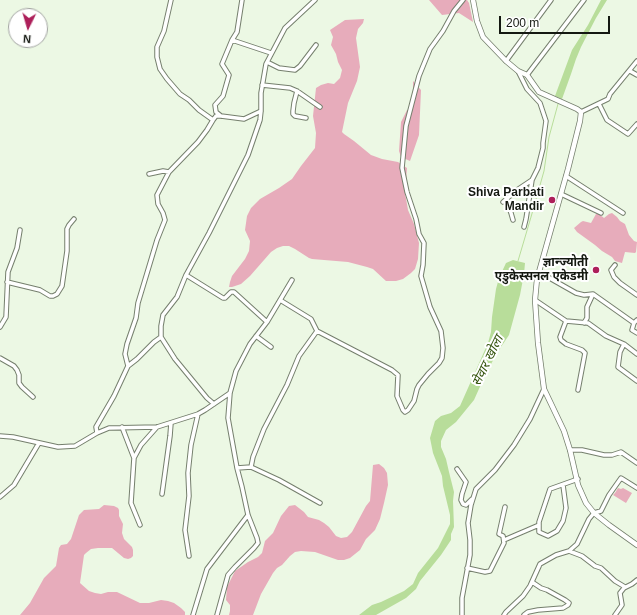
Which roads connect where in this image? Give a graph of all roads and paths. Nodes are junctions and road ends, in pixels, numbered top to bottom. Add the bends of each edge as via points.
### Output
1 (171, 0) edge
2 (242, 0) edge
3 (316, 0) edge
4 (463, 0) edge
5 (473, 0) edge
6 (551, 0) edge
7 (584, 0) edge
8 (232, 40) junction
9 (316, 45) dead end
10 (272, 53) junction
11 (506, 61) junction
12 (637, 61) edge
13 (267, 62) junction
14 (518, 71) junction
15 (630, 71) junction
16 (637, 75) edge
17 (527, 76) junction
18 (262, 85) junction
19 (297, 91) junction
20 (599, 104) junction
21 (320, 107) dead end
22 (261, 112) junction
23 (581, 112) junction
24 (221, 116) junction
25 (306, 118) dead end
26 (212, 120) junction
27 (637, 124) edge
28 (169, 172) junction
29 (149, 174) dead end
30 (566, 176) junction
31 (532, 180) junction
32 (561, 194) junction
33 (601, 213) dead end
34 (623, 213) dead end
35 (74, 219) dead end
36 (513, 220) dead end
37 (524, 226) dead end
38 (20, 230) dead end
39 (615, 265) dead end
40 (538, 272) junction
41 (186, 275) junction
42 (292, 280) dead end
43 (7, 282) junction
44 (593, 294) junction
45 (637, 295) edge
46 (280, 300) junction
47 (535, 300) junction
48 (566, 321) junction
49 (267, 322) junction
50 (635, 322) edge
51 (584, 323) junction
52 (0, 327) edge
53 (317, 330) junction
54 (637, 334) edge
55 (256, 336) junction
56 (161, 337) junction
57 (624, 344) junction
58 (271, 347) dead end
59 (637, 354) edge
60 (0, 358) edge
61 (128, 366) junction
62 (637, 381) edge
63 (544, 389) junction
64 (578, 390) dead end
65 (230, 393) junction
66 (34, 396) dead end
67 (214, 404) junction
68 (198, 414) junction
69 (171, 423) junction
70 (122, 427) junction
71 (157, 427) junction
72 (97, 433) junction
73 (0, 436) edge
74 (39, 443) junction
75 (570, 450) junction
76 (134, 458) junction
77 (637, 463) edge
78 (251, 467) junction
79 (237, 468) junction
80 (457, 469) dead end
81 (578, 479) junction
82 (563, 485) junction
83 (637, 488) edge
84 (162, 494) dead end
85 (0, 497) edge
86 (473, 498) junction
87 (320, 504) dead end
88 (505, 507) dead end
89 (594, 513) junction
90 (248, 515) junction
91 (140, 525) dead end
92 (539, 525) junction
93 (504, 540) junction
94 (637, 545) edge
95 (569, 551) junction
96 (189, 556) dead end
97 (467, 568) junction
98 (637, 580) edge
99 (532, 582) junction
100 (625, 587) junction
101 (193, 615) edge
102 (217, 615) edge
103 (462, 615) edge
104 (504, 615) edge
105 (524, 615) edge
106 (615, 615) edge

1 - 26 street via 164,31 157,47 160,69 180,94
2 - 8 street via 237,32
3 - 10 street via 285,28
4 - 53 street via 430,49 419,76 406,126 402,168 419,234 424,243 421,276 440,331 442,358 419,385 414,401 405,412 397,396 398,374
5 - 11 street via 483,36
6 - 11 street
7 - 17 street
8 - 10 street
8 - 24 street via 222,64 229,75 223,96 215,105 216,112
9 - 13 street via 295,70 279,68
10 - 13 street
11 - 14 street
12 - 15 street
13 - 18 street
14 - 17 street
14 - 31 street via 527,89 540,103 546,121 543,153
15 - 16 street
15 - 20 street via 608,99
17 - 23 street via 539,92
18 - 19 street
18 - 22 street
19 - 21 street
19 - 25 street via 293,114
20 - 23 street
20 - 27 street via 607,120 628,134
22 - 24 street via 244,119
22 - 41 street via 248,155
23 - 30 street
24 - 26 street via 216,116
26 - 28 street via 198,142
28 - 29 street
28 - 61 street via 157,195 165,220 127,344
30 - 32 street
30 - 34 street
31 - 36 street via 505,200
31 - 37 street
32 - 33 street
32 - 40 street
35 - 43 street via 67,229 67,251 62,286 58,294 50,296 40,290
38 - 43 street
39 - 45 street via 611,270 614,277
40 - 44 street via 576,293
40 - 47 street
41 - 49 street via 223,298 234,292
41 - 56 street via 177,297 163,316
42 - 46 street
43 - 52 street via 6,317
44 - 50 street
44 - 51 street
46 - 49 street
46 - 53 street via 312,319
47 - 48 street
47 - 63 street
48 - 51 street
48 - 64 street via 560,340 584,353
49 - 55 street
50 - 54 street via 632,330
51 - 57 street
53 - 78 street via 299,356 264,429
55 - 58 street
55 - 65 street via 236,371
56 - 61 street
56 - 67 street via 175,359
57 - 59 street
57 - 62 street via 618,367
60 - 66 street via 14,366 19,375 19,383
61 - 72 street via 96,428
63 - 75 street
63 - 86 street via 514,445 495,470 476,488
65 - 67 street
65 - 79 street via 228,418
67 - 68 street
68 - 69 street
68 - 96 street via 188,473 189,496 185,530
69 - 71 street
69 - 84 street
70 - 71 street
70 - 72 street via 109,428
70 - 76 street
71 - 76 street via 141,445
72 - 74 street via 75,446 58,447
73 - 74 street
74 - 85 street via 14,485
75 - 77 street via 612,456 621,452
75 - 81 street
76 - 91 street via 131,503
78 - 79 street
78 - 87 street
79 - 90 street
80 - 86 street via 466,482 461,498 463,504 467,505
81 - 82 street
81 - 89 street via 586,503
82 - 92 street via 550,489
82 - 92 street via 566,508 557,531 548,536 539,532
83 - 89 street via 621,478 601,511
86 - 97 street via 468,523 470,554
88 - 93 street via 500,534
89 - 94 street
89 - 95 street via 577,544
90 - 101 street via 207,569
90 - 102 street via 258,543 228,575
92 - 93 street
93 - 97 street via 490,571
95 - 99 street via 540,564
95 - 100 street via 601,568
97 - 103 street
98 - 100 street
99 - 104 street via 523,596
99 - 105 street via 569,603 563,608 538,610
100 - 106 street via 620,594 622,605

